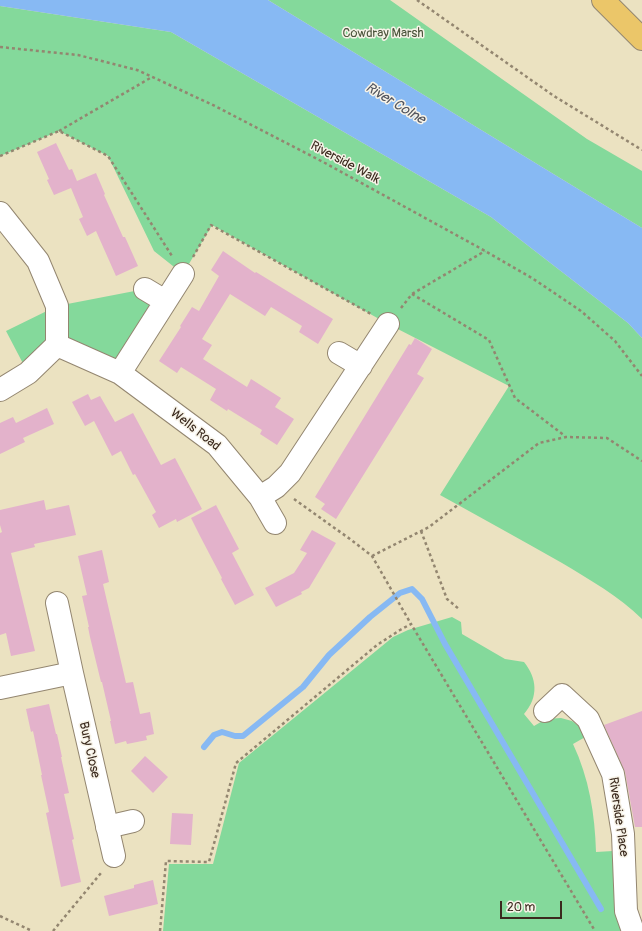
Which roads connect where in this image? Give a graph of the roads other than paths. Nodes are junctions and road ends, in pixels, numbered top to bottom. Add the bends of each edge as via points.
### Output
1 (603, 0) edge
2 (642, 39) edge
3 (0, 213) edge
4 (183, 274) road end
5 (145, 289) dead end
6 (165, 300) junction
7 (388, 324) road end
8 (57, 345) junction
9 (339, 353) dead end
10 (361, 366) junction
11 (120, 373) junction
12 (0, 390) edge
13 (268, 492) junction
14 (275, 523) dead end
15 (57, 603) dead end
16 (72, 673) junction
17 (0, 688) edge
18 (545, 711) dead end
19 (133, 821) dead end
20 (107, 827) junction
21 (114, 856) road end
22 (633, 931) edge

1 - 2 main road
3 - 8 street via 38,261 57,306
4 - 6 street
5 - 6 street
6 - 11 street
7 - 10 street
8 - 11 street, Wells Road
8 - 12 street via 28,373
9 - 10 street
10 - 13 street via 290,473
11 - 13 street, Wells Road via 217,445
13 - 14 street, Wells Road
15 - 16 street, Bury Close
16 - 17 street
16 - 20 street, Bury Close
18 - 22 street, Riverside Place via 562,695 588,719 613,774 623,834 626,911
19 - 20 street
20 - 21 street, Bury Close

